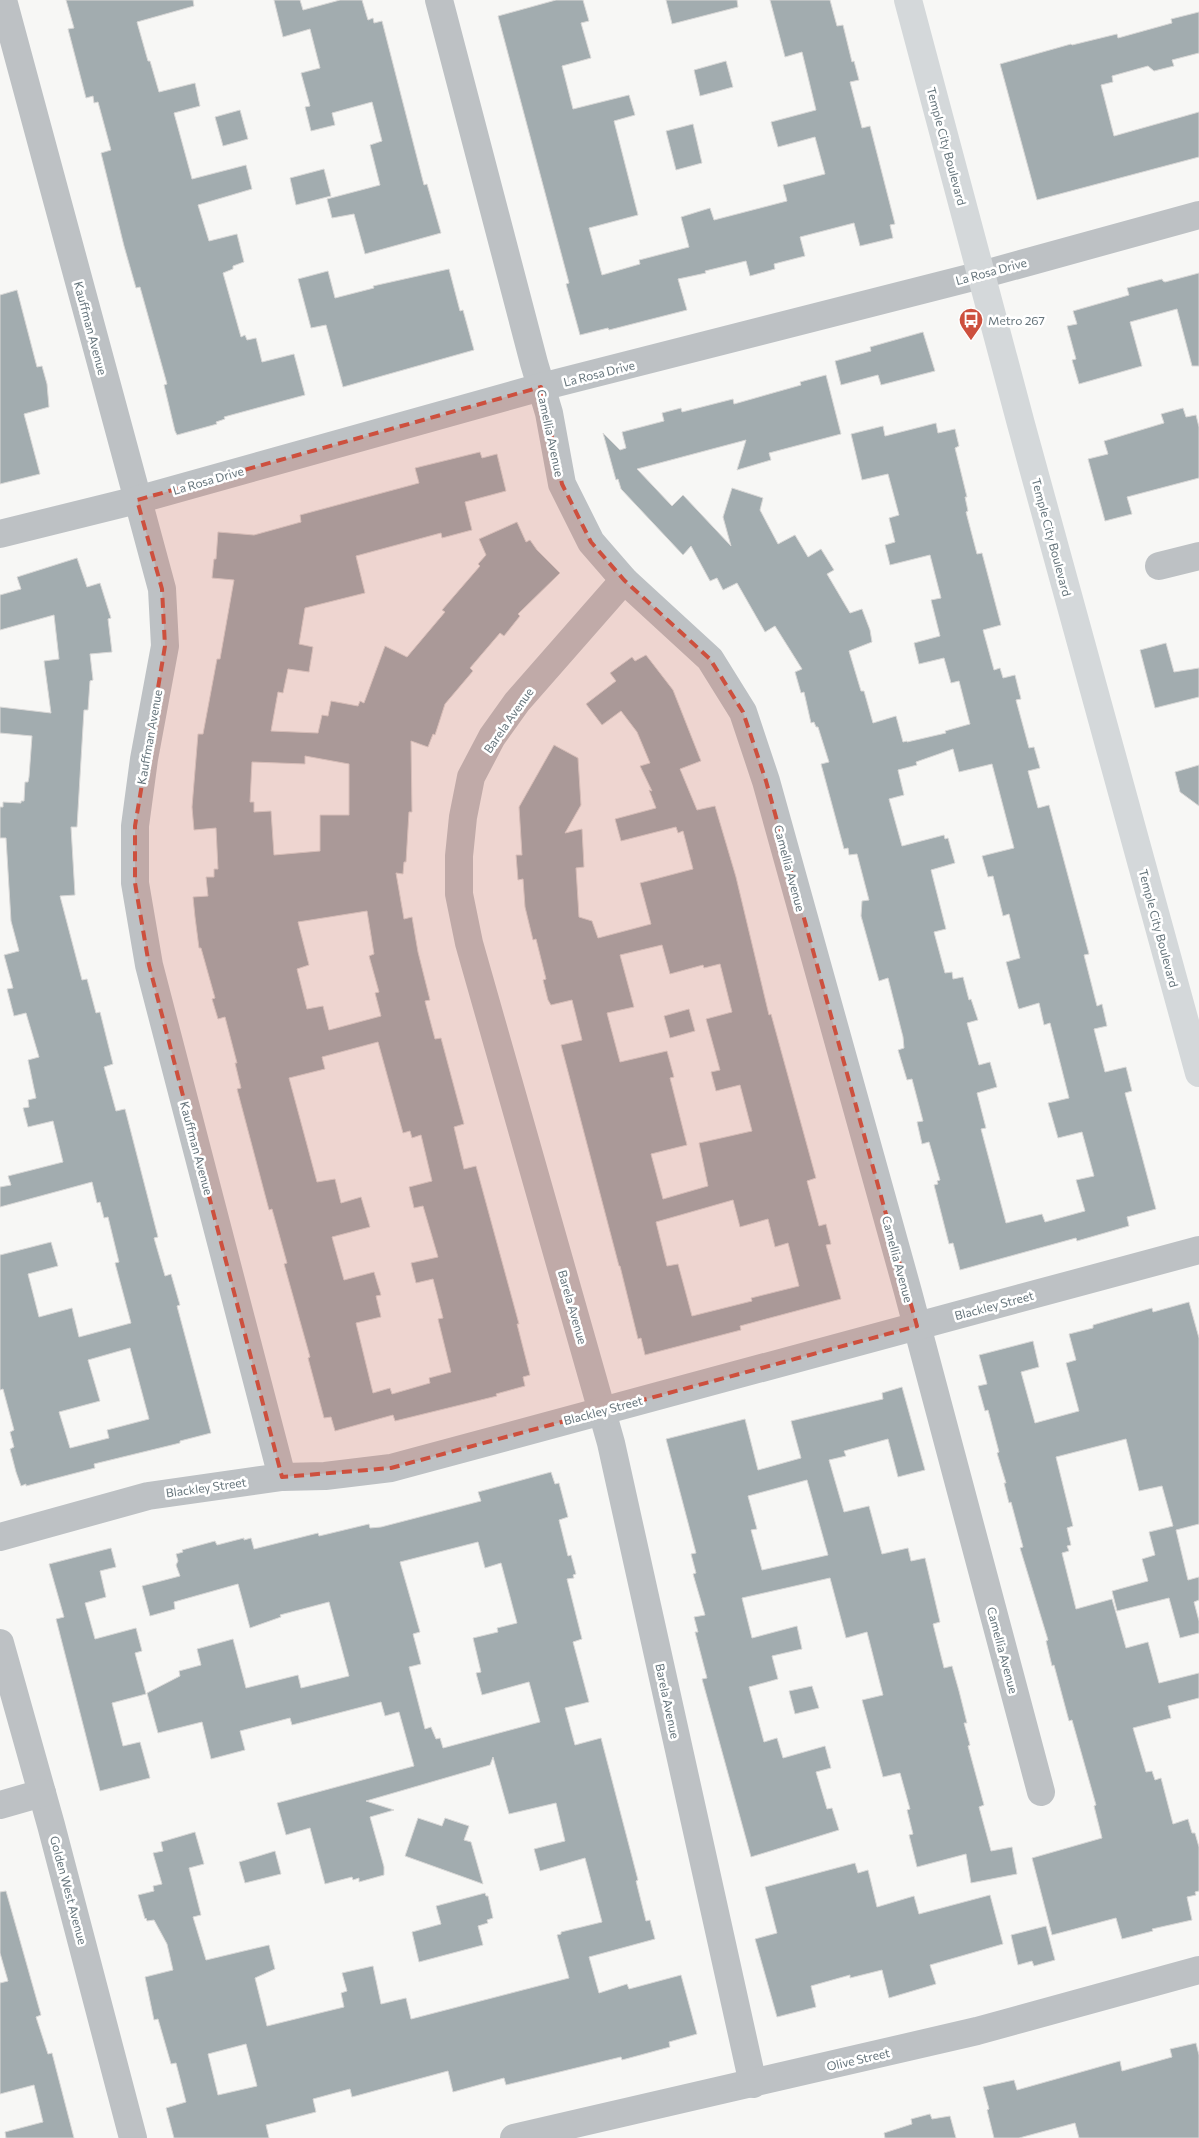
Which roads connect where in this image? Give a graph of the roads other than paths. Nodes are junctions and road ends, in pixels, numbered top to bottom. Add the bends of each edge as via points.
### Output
1 (3, 0) edge
2 (439, 0) edge
3 (908, 0) edge
4 (1199, 215) edge
5 (981, 275) junction
6 (541, 388) junction
7 (137, 500) junction
8 (0, 534) edge
9 (1199, 556) edge
10 (1159, 566) dead end
11 (624, 580) junction
12 (1199, 1073) edge
13 (1199, 1250) edge
14 (917, 1326) junction
15 (602, 1410) junction
16 (282, 1477) junction
17 (0, 1537) edge
18 (0, 1644) edge
19 (1041, 1792) dead end
20 (42, 1793) junction
21 (0, 1804) edge
22 (1199, 1970) edge
23 (753, 2084) junction
24 (133, 2138) edge
25 (514, 2138) edge

1 - 7 street, Kauffman Avenue
2 - 6 street, Camellia Avenue
3 - 5 main road, Temple City Boulevard
4 - 5 street, La Rosa Drive
5 - 6 street, La Rosa Drive
5 - 12 main road, Temple City Boulevard
6 - 7 street, La Rosa Drive
6 - 11 street, Camellia Avenue via 562,484 591,542
7 - 8 street, La Rosa Drive
7 - 16 street, Kauffman Avenue via 162,589 165,646 135,826 135,883 149,965
9 - 10 street
11 - 14 street, Camellia Avenue via 710,659 743,712 766,781
11 - 15 street, Barela Avenue via 517,702 492,737 471,777 459,856 459,894 469,943
13 - 14 street, Blackley Street
14 - 15 street, Blackley Street
14 - 19 street, Camellia Avenue
15 - 16 street, Blackley Street via 391,1468 326,1476
15 - 23 street, Barela Avenue
16 - 17 street, Blackley Street via 148,1496
18 - 20 street, Golden West Avenue
20 - 21 street
20 - 24 street, Golden West Avenue
22 - 23 street, Olive Street via 977,2031
23 - 25 street, Olive Street

